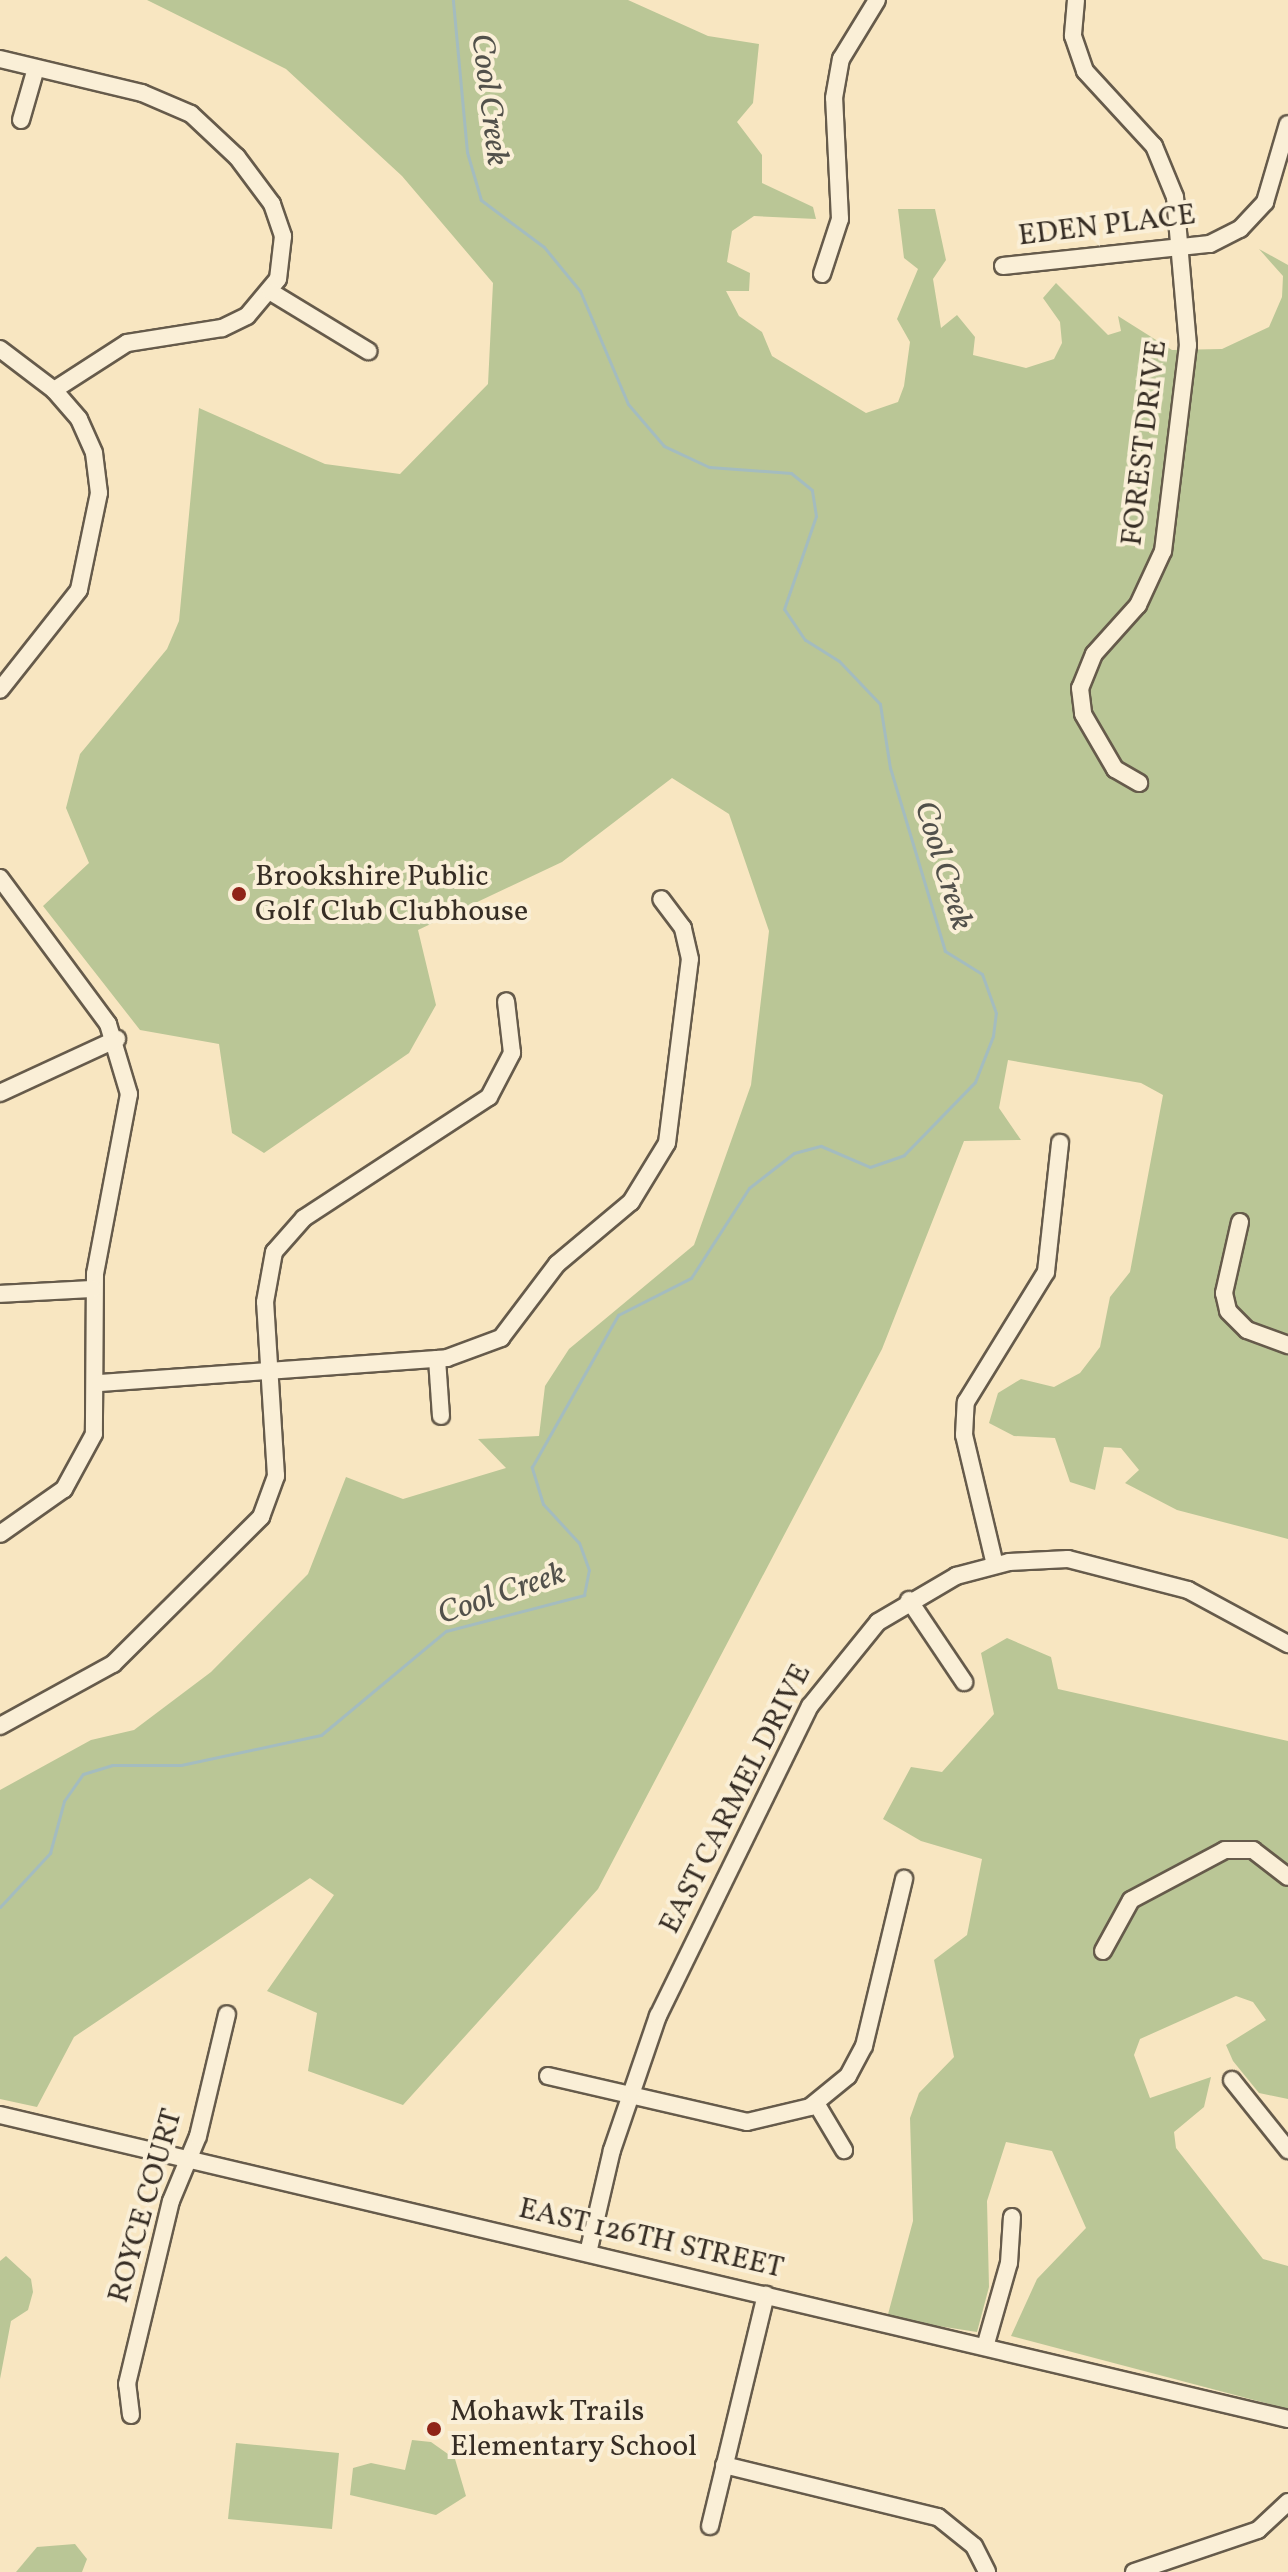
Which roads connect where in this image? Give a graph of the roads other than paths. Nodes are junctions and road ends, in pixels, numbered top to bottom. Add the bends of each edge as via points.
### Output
1 (877, 0) edge
2 (1076, 0) edge
3 (0, 59) edge
4 (36, 68) junction
5 (21, 120) dead end
6 (1288, 124) edge
7 (1180, 249) junction
8 (1003, 266) dead end
9 (822, 274) dead end
10 (271, 292) junction
11 (0, 349) edge
12 (368, 351) dead end
13 (54, 390) junction
14 (0, 690) edge
15 (1139, 783) dead end
16 (2, 885) edge
17 (661, 899) dead end
18 (506, 1001) dead end
19 (117, 1039) junction
20 (0, 1093) edge
21 (1060, 1143) dead end
22 (1240, 1222) dead end
23 (93, 1289) junction
24 (0, 1294) edge
25 (1288, 1345) edge
26 (437, 1359) junction
27 (270, 1371) junction
28 (100, 1383) junction
29 (441, 1416) dead end
30 (0, 1534) edge
31 (995, 1565) junction
32 (909, 1600) junction
33 (1288, 1644) edge
34 (964, 1682) dead end
35 (0, 1726) edge
36 (1288, 1877) edge
37 (904, 1879) dead end
38 (1103, 1951) dead end
39 (227, 2014) dead end
40 (548, 2076) dead end
41 (1232, 2080) dead end
42 (628, 2097) junction
43 (816, 2103) junction
44 (0, 2115) edge
45 (844, 2150) dead end
46 (1288, 2150) edge
47 (189, 2159) junction
48 (1012, 2217) dead end
49 (588, 2253) junction
50 (766, 2295) junction
51 (985, 2347) junction
52 (131, 2415) dead end
53 (1288, 2419) edge
54 (724, 2465) junction
55 (1288, 2502) edge
56 (710, 2526) dead end
57 (987, 2572) edge
58 (1134, 2572) edge

1 - 9 street via 841,59 834,98 840,219
2 - 7 street, FOREST DRIVE via 1078,56 1101,94 1154,146 1175,197
3 - 4 street
4 - 5 street
4 - 10 street via 158,98 212,129 279,220 283,259
6 - 7 street, EDEN PLACE via 1275,176 1254,216 1210,244
7 - 8 street, EDEN PLACE
7 - 15 street, FOREST DRIVE via 1187,372 1163,551 1154,579 1094,654 1080,688 1083,714 1115,769
10 - 12 street
10 - 13 street via 230,326 127,343
11 - 13 street
13 - 14 street via 94,453 96,525 73,603
16 - 19 street
17 - 26 street via 683,928 690,959 663,1152 631,1202 552,1269 508,1331 482,1350
18 - 27 street via 512,1053 489,1097 304,1218 279,1244 266,1282
19 - 20 street
19 - 23 street via 129,1118
21 - 31 street via 1046,1272 966,1402 964,1435
22 - 25 street via 1224,1293 1228,1311 1247,1330
23 - 24 street
23 - 28 street
26 - 27 street
26 - 29 street
27 - 28 street
27 - 35 street via 276,1476 254,1527 113,1664
28 - 30 street via 94,1434 73,1479 47,1506
31 - 32 street, EAST CARMEL DRIVE
31 - 33 street, EAST CARMEL DRIVE via 1068,1559 1135,1571 1188,1590
32 - 34 street
32 - 42 street, EAST CARMEL DRIVE via 850,1649 810,1706 658,2016
36 - 38 street via 1253,1850 1225,1850 1131,1900
37 - 43 street via 864,2046 848,2076
39 - 47 street, ROYCE COURT
40 - 42 street
41 - 46 street
42 - 43 street via 747,2122 792,2116
42 - 49 street, EAST CARMEL DRIVE
43 - 45 street
44 - 47 street, EAST 126TH STREET
47 - 49 street, EAST 126TH STREET
47 - 52 street, ROYCE COURT via 171,2201 127,2384
48 - 51 street via 1009,2263
49 - 50 street, EAST 126TH STREET
50 - 51 street, EAST 126TH STREET
50 - 54 street
51 - 53 street, EAST 126TH STREET
54 - 56 street
54 - 57 street via 938,2517 964,2535
55 - 58 street via 1258,2530

